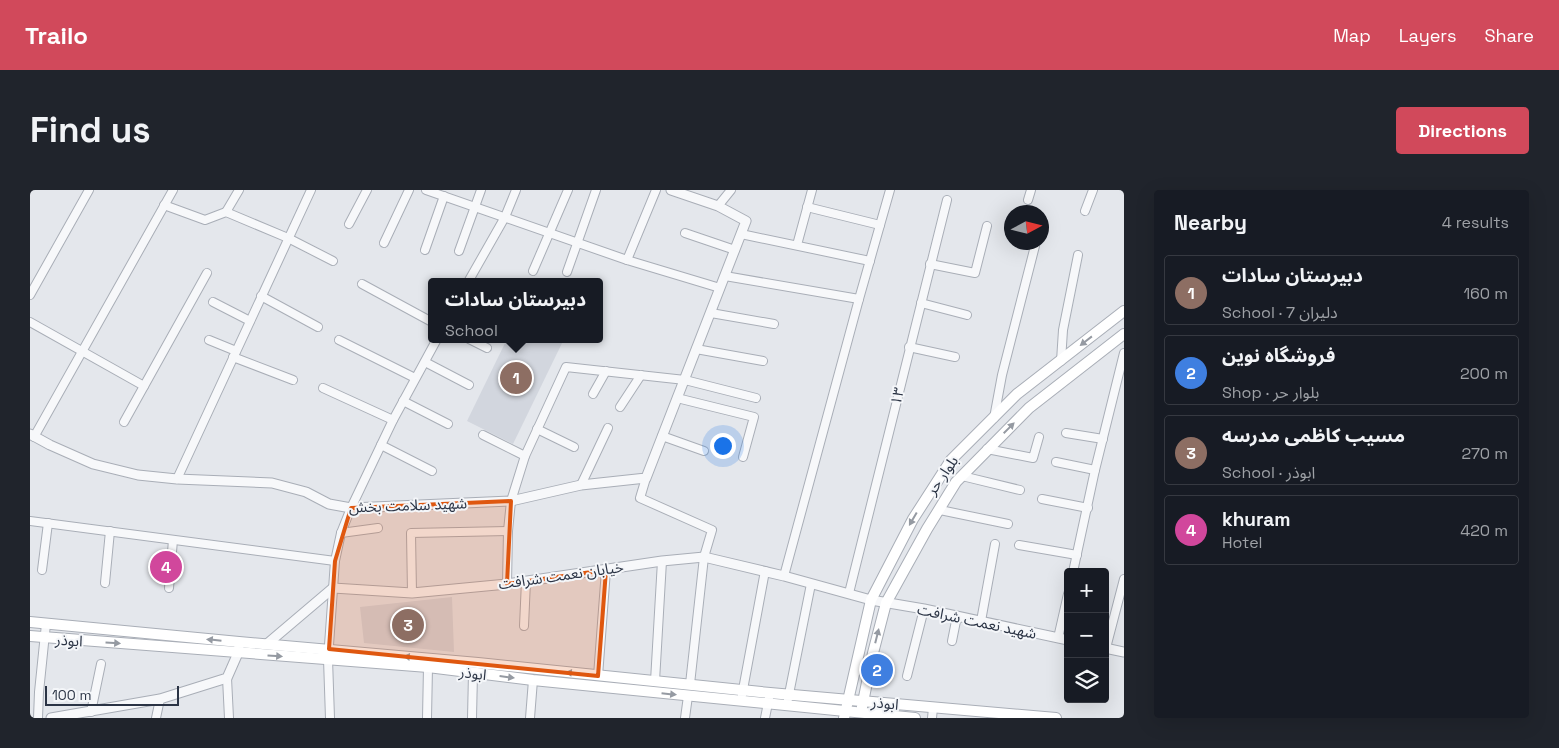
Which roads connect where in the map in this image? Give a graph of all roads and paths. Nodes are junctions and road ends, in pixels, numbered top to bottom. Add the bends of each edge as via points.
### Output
1 (88, 190) edge
2 (173, 190) edge
3 (239, 190) edge
4 (311, 190) edge
5 (366, 190) edge
6 (409, 190) edge
7 (426, 190) edge
8 (481, 190) edge
9 (516, 190) edge
10 (568, 190) edge
11 (596, 190) edge
12 (656, 190) edge
13 (671, 190) edge
14 (731, 190) edge
15 (812, 190) edge
16 (890, 190) edge
17 (1032, 190) edge
18 (1093, 190) edge
19 (444, 196) junction
20 (947, 200) dead end
21 (1028, 200) dead end
22 (164, 205) junction
23 (718, 206) junction
24 (475, 207) junction
25 (807, 207) junction
26 (1085, 211) dead end
27 (226, 212) junction
28 (505, 217) junction
29 (349, 224) dead end
30 (880, 225) junction
31 (987, 226) dead end
32 (549, 233) junction
33 (685, 233) dead end
34 (741, 234) junction
35 (288, 238) junction
36 (384, 243) dead end
37 (577, 243) junction
38 (797, 246) junction
39 (425, 250) dead end
40 (735, 250) junction
41 (1034, 250) edge
42 (459, 251) dead end
43 (1078, 255) dead end
44 (627, 260) junction
45 (870, 261) junction
46 (333, 262) dead end
47 (930, 264) junction
48 (533, 270) dead end
49 (207, 272) dead end
50 (567, 272) dead end
51 (725, 276) junction
52 (470, 278) edge
53 (362, 284) dead end
54 (720, 288) junction
55 (30, 295) edge
56 (261, 296) junction
57 (859, 299) junction
58 (213, 302) dead end
59 (921, 303) junction
60 (1124, 311) edge
61 (711, 313) junction
62 (967, 314) dead end
63 (428, 320) edge
64 (250, 321) junction
65 (30, 322) edge
66 (774, 324) dead end
67 (318, 327) dead end
68 (1124, 334) edge
69 (209, 340) dead end
70 (339, 340) dead end
71 (435, 343) edge
72 (479, 343) edge
73 (909, 347) junction
74 (487, 348) dead end
75 (696, 349) junction
76 (82, 351) junction
77 (1124, 353) edge
78 (235, 354) junction
79 (955, 357) dead end
80 (763, 361) dead end
81 (1061, 361) junction
82 (425, 362) junction
83 (606, 371) junction
84 (641, 375) junction
85 (415, 378) junction
86 (293, 380) dead end
87 (685, 380) junction
88 (469, 385) dead end
89 (144, 386) junction
90 (323, 388) dead end
91 (592, 394) dead end
92 (1017, 394) junction
93 (677, 398) junction
94 (756, 398) dead end
95 (403, 402) junction
96 (620, 408) dead end
97 (1029, 408) junction
98 (994, 418) junction
99 (393, 420) junction
100 (124, 422) dead end
101 (448, 424) dead end
102 (608, 428) dead end
103 (537, 429) junction
104 (1066, 433) dead end
105 (483, 435) dead end
106 (32, 436) edge
107 (662, 436) junction
108 (1039, 437) dead end
109 (1103, 439) junction
110 (382, 445) junction
111 (574, 447) dead end
112 (988, 449) junction
113 (704, 451) dead end
114 (525, 456) junction
115 (742, 457) dead end
116 (1056, 462) dead end
117 (1095, 470) junction
118 (432, 471) dead end
119 (962, 476) junction
120 (646, 478) junction
121 (176, 479) junction
122 (581, 485) junction
123 (1020, 490) dead end
124 (1042, 499) dead end
125 (511, 501) junction
126 (351, 508) junction
127 (1088, 508) junction
128 (940, 510) junction
129 (30, 521) edge
130 (48, 523) junction
131 (1008, 524) dead end
132 (378, 528) dead end
133 (110, 531) junction
134 (508, 531) junction
135 (341, 533) junction
136 (174, 540) junction
137 (995, 544) dead end
138 (1019, 545) dead end
139 (1077, 555) junction
140 (704, 557) junction
141 (335, 561) junction
142 (662, 561) junction
143 (1074, 568) edge
144 (42, 570) dead end
145 (606, 570) junction
146 (765, 571) junction
147 (784, 576) junction
148 (1124, 579) edge
149 (526, 581) junction
150 (106, 583) dead end
151 (507, 584) junction
152 (811, 584) junction
153 (169, 588) dead end
154 (333, 588) junction
155 (412, 593) junction
156 (849, 593) junction
157 (871, 600) junction
158 (886, 603) junction
159 (924, 610) junction
160 (1064, 612) edge
161 (957, 616) junction
162 (981, 621) junction
163 (30, 622) edge
164 (46, 624) junction
165 (524, 626) dead end
166 (30, 636) edge
167 (1109, 636) edge
168 (45, 638) junction
169 (1058, 638) junction
170 (1064, 639) edge
171 (952, 642) dead end
172 (267, 644) junction
173 (239, 648) junction
174 (1109, 649) edge
175 (1124, 652) edge
176 (328, 654) junction
177 (101, 664) dead end
178 (428, 667) junction
179 (473, 673) junction
180 (598, 676) junction
181 (907, 676) dead end
182 (227, 678) junction
183 (533, 680) junction
184 (655, 681) junction
185 (690, 684) junction
186 (743, 690) junction
187 (34, 692) edge
188 (770, 694) junction
189 (789, 695) junction
190 (688, 696) junction
191 (160, 699) junction
192 (848, 699) junction
193 (741, 701) junction
194 (863, 701) junction
195 (768, 704) junction
196 (787, 706) junction
197 (91, 712) junction
198 (933, 713) edge
199 (845, 714) edge
200 (861, 715) edge
201 (38, 718) edge
202 (51, 718) edge
203 (156, 718) edge
204 (229, 718) edge
205 (330, 718) edge
206 (426, 718) edge
207 (472, 718) edge
208 (530, 718) edge
209 (684, 718) edge
210 (765, 718) edge
211 (915, 718) edge
212 (1050, 718) edge

1 - 55 street
2 - 22 street
3 - 27 street
4 - 35 street
5 - 29 street
6 - 36 street
7 - 19 street
8 - 24 street
9 - 28 street
10 - 32 street
11 - 37 street
12 - 44 street
13 - 23 street
14 - 23 street
15 - 25 street
16 - 30 street
17 - 21 street
18 - 26 street
19 - 24 street
19 - 39 street
20 - 47 street, ۱۳
22 - 27 street via 205,220
22 - 76 street
23 - 34 street via 746,221
24 - 28 street
24 - 42 street
25 - 30 street
25 - 38 street
27 - 35 street
28 - 32 street
28 - 52 street
30 - 45 street
31 - 47 street via 975,273
32 - 37 street
32 - 48 street
33 - 40 street
34 - 38 street
34 - 40 street
35 - 46 street
35 - 56 street
37 - 44 street
37 - 50 street
38 - 45 street
40 - 51 street
41 - 98 street
43 - 81 street via 1063,330
44 - 54 street
45 - 57 street
47 - 59 street, ۱۳
49 - 89 street
51 - 54 street
51 - 57 street
53 - 63 street
54 - 61 street
56 - 64 street
56 - 67 street
57 - 147 street
58 - 64 street
59 - 62 street
59 - 73 street, ۱۳
60 -> 81 main road, بلوار حر
61 - 66 street
61 - 75 street
64 - 78 street
65 - 76 street
68 - 97 main road, بلوار حر
69 - 78 street
70 - 85 street
71 - 82 street
72 - 74 street
73 - 79 street
73 - 156 street, ۱۳
75 - 80 street
75 - 87 street
76 - 89 street
76 - 106 street
77 - 109 street
78 - 86 street
78 - 121 street
81 - 92 main road, بلوار حر
82 - 85 street
82 - 88 street
83 - 84 street
83 - 91 street
83 - 103 street via 566,367
84 - 87 street
84 - 96 street
85 - 95 street
87 - 93 street
87 - 94 street
89 - 100 street
90 - 99 street
92 - 97 main road
92 - 98 main road, بلوار حر
93 - 107 street
93 - 115 street via 754,417
95 - 99 street
95 - 101 street
112 -> 97 main road, بلوار حر
98 -> 157 main road, بلوار حر via 951,460 913,518
99 - 110 street
102 - 122 street
103 - 111 street
103 - 114 street
104 - 109 street
105 - 114 street
106 - 121 street, شهید سلامت بخش via 93,464
107 - 113 street
107 - 120 street
108 - 112 street via 1033,458
109 - 117 street
110 - 118 street
110 - 126 street
112 - 119 main road, بلوار حر
114 - 125 street
116 - 117 street
117 - 127 street
119 - 123 street
119 - 128 main road, بلوار حر
120 - 122 street, شهید سلامت بخش
120 - 140 street via 640,498 712,530
121 - 126 street, شهید سلامت بخش via 272,483 306,492 329,504
122 - 125 street, شهید سلامت بخش
124 - 127 street
125 - 126 street, شهید سلامت بخش
125 - 134 street
126 - 135 street
127 - 139 street
128 - 131 street
128 - 158 main road, بلوار حر
129 - 130 street
130 - 133 street
130 - 144 street
132 - 135 street
133 - 136 street
133 - 150 street
134 - 151 street
134 - 155 street via 411,533
135 - 141 street
136 - 141 street
136 - 153 street
137 - 162 street
138 - 139 street
139 - 143 street
140 - 142 street, خیابان نعمت شرافت
140 - 146 street, خیابان نعمت شرافت
140 - 185 street
141 - 154 street
142 - 145 street, خیابان نعمت شرافت
142 - 184 street
145 - 149 street, خیابان نعمت شرافت
145 - 180 street
146 - 147 street, خیابان نعمت شرافت
146 - 186 street
147 - 152 street, خیابان نعمت شرافت
148 - 167 street
149 - 151 street, خیابان نعمت شرافت
149 - 165 street
151 - 155 street, خیابان نعمت شرافت
152 - 156 street, خیابان نعمت شرافت
152 - 189 street
154 - 155 street, خیابان نعمت شرافت
154 - 172 street
154 - 176 street
156 - 157 street, خیابان نعمت شرافت
157 - 158 street, شهید نعمت شرافت
157 - 192 main road, بلوار حر
158 - 159 street, شهید نعمت شرافت
194 -> 158 main road, بلوار حر
159 - 161 street, شهید نعمت شرافت
159 - 181 street
160 - 169 street
161 - 162 street, شهید نعمت شرافت
161 - 171 street
162 - 169 street, شهید نعمت شرافت
163 - 164 main road, ابوذر
164 - 168 street
173 -> 164 main road, ابوذر
166 - 168 main road, ابوذر
168 -> 173 main road, ابوذر
168 - 187 street
169 - 170 street, شهید نعمت شرافت
172 - 173 main road, ابوذر
172 - 176 main road, ابوذر
173 -> 176 main road, ابوذر
173 - 182 street
174 - 175 street
176 - 178 main road, ابوذر
180 -> 176 main road, ابوذر
176 - 205 street
177 - 197 street
178 - 179 main road, ابوذر
178 - 206 street
179 -> 183 main road, ابوذر
179 - 207 street
180 - 184 main road, ابوذر
182 - 191 street
182 - 204 street
183 -> 190 main road, ابوذر
183 - 208 street
184 - 185 main road, ابوذر
185 - 186 main road, ابوذر
186 - 188 main road, ابوذر
186 - 193 street
187 - 201 street
188 - 189 main road, ابوذر
188 - 195 street
189 - 192 main road, ابوذر
189 - 196 street
190 - 193 main road, ابوذر
190 - 209 street
191 - 197 street
191 - 203 street
192 - 194 main road, ابوذر
192 - 199 main road, بلوار حر
193 - 195 main road, ابوذر
194 - 198 main road, ابوذر
194 - 200 main road, بلوار حر
195 - 196 main road, ابوذر
195 - 210 street
196 - 199 main road, ابوذر
197 - 202 street
198 - 212 main road, ابوذر
199 - 200 main road, ابوذر
200 - 211 main road, ابوذر

